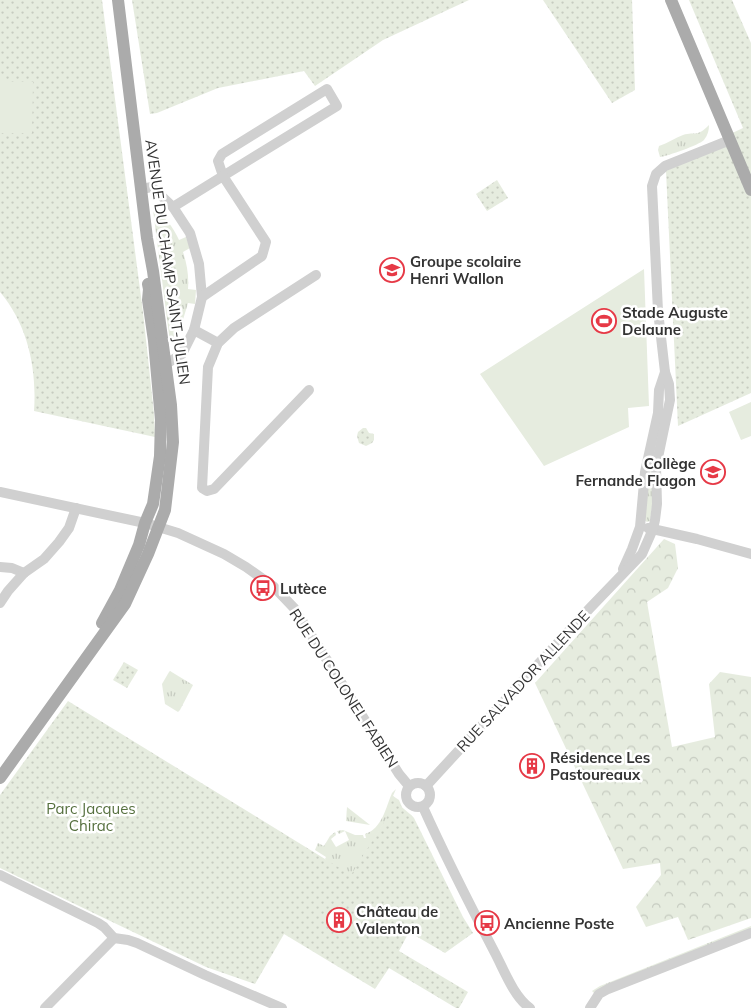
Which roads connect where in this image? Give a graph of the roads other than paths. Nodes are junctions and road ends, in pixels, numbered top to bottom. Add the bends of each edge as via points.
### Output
1 (110, 0) edge
2 (118, 0) edge
3 (671, 0) edge
4 (730, 140) junction
5 (223, 176) junction
6 (141, 188) junction
7 (751, 190) edge
8 (173, 208) junction
9 (136, 212) junction
10 (316, 275) dead end
11 (202, 297) junction
12 (194, 330) junction
13 (218, 343) junction
14 (160, 360) junction
15 (665, 372) junction
16 (309, 390) dead end
17 (0, 492) edge
18 (76, 508) junction
19 (146, 523) junction
20 (159, 527) junction
21 (640, 527) junction
22 (653, 529) junction
23 (751, 554) edge
24 (0, 567) edge
25 (24, 573) junction
26 (620, 576) junction
27 (0, 603) edge
28 (0, 766) edge
29 (0, 778) edge
30 (410, 786) junction
31 (426, 786) junction
32 (423, 807) junction
33 (0, 875) edge
34 (751, 933) edge
35 (114, 938) junction
36 (45, 1008) edge
37 (282, 1008) edge
38 (530, 1008) edge
39 (590, 1008) edge

1 - 9 main road, AVENUE DU CHAMP SAINT-JULIEN
2 - 6 main road, AVENUE DU CHAMP SAINT-JULIEN
3 - 4 main road
4 - 7 main road
4 - 15 street, RUE SALVADOR ALLENDE via 665,166 656,174 652,186 658,311
5 - 5 street via 337,106 327,89 222,154 218,161
5 - 8 street
5 - 11 street via 266,242 262,256
6 - 8 street via 152,187
6 - 9 main road
6 - 14 main road, AVENUE DU CHAMP SAINT-JULIEN via 153,271
8 - 11 street via 190,233 199,264
9 - 14 main road, AVENUE DU CHAMP SAINT-JULIEN
10 - 13 street via 234,328
11 - 12 street
12 - 13 street
12 - 14 street via 182,354
13 - 16 street via 208,367 202,488 214,488
14 - 19 main road, AVENUE DU CHAMP SAINT-JULIEN via 160,456 154,502
14 - 20 main road, AVENUE DU CHAMP SAINT-JULIEN via 171,405 173,442 165,510
15 - 21 street, RUE SALVADOR ALLENDE via 645,472
15 - 22 street, RUE SALVADOR ALLENDE via 670,400 656,467 657,504
17 - 18 street, RUE DU COLONEL FABIEN
18 - 19 street, RUE DU COLONEL FABIEN
18 - 25 street via 69,528 59,542 44,560
19 - 20 street, RUE DU COLONEL FABIEN
19 - 28 main road, AVENUE DU CHAMP SAINT-JULIEN via 110,610
20 - 29 main road, AVENUE DU CHAMP SAINT-JULIEN via 125,604
20 - 30 street, RUE DU COLONEL FABIEN via 224,554 266,580 287,600
21 - 22 street
21 - 26 street, RUE SALVADOR ALLENDE
22 - 23 street
22 - 26 street, RUE SALVADOR ALLENDE via 642,554
24 - 25 street
25 - 27 street
26 - 31 street, RUE SALVADOR ALLENDE
30 - 31 street via 418,783
30 - 32 street via 407,802 414,807
31 - 32 street via 430,798
32 - 38 street via 497,958 515,991
33 - 35 street via 98,923
34 - 39 street via 608,989 599,994
35 - 36 street
35 - 37 street via 138,944

